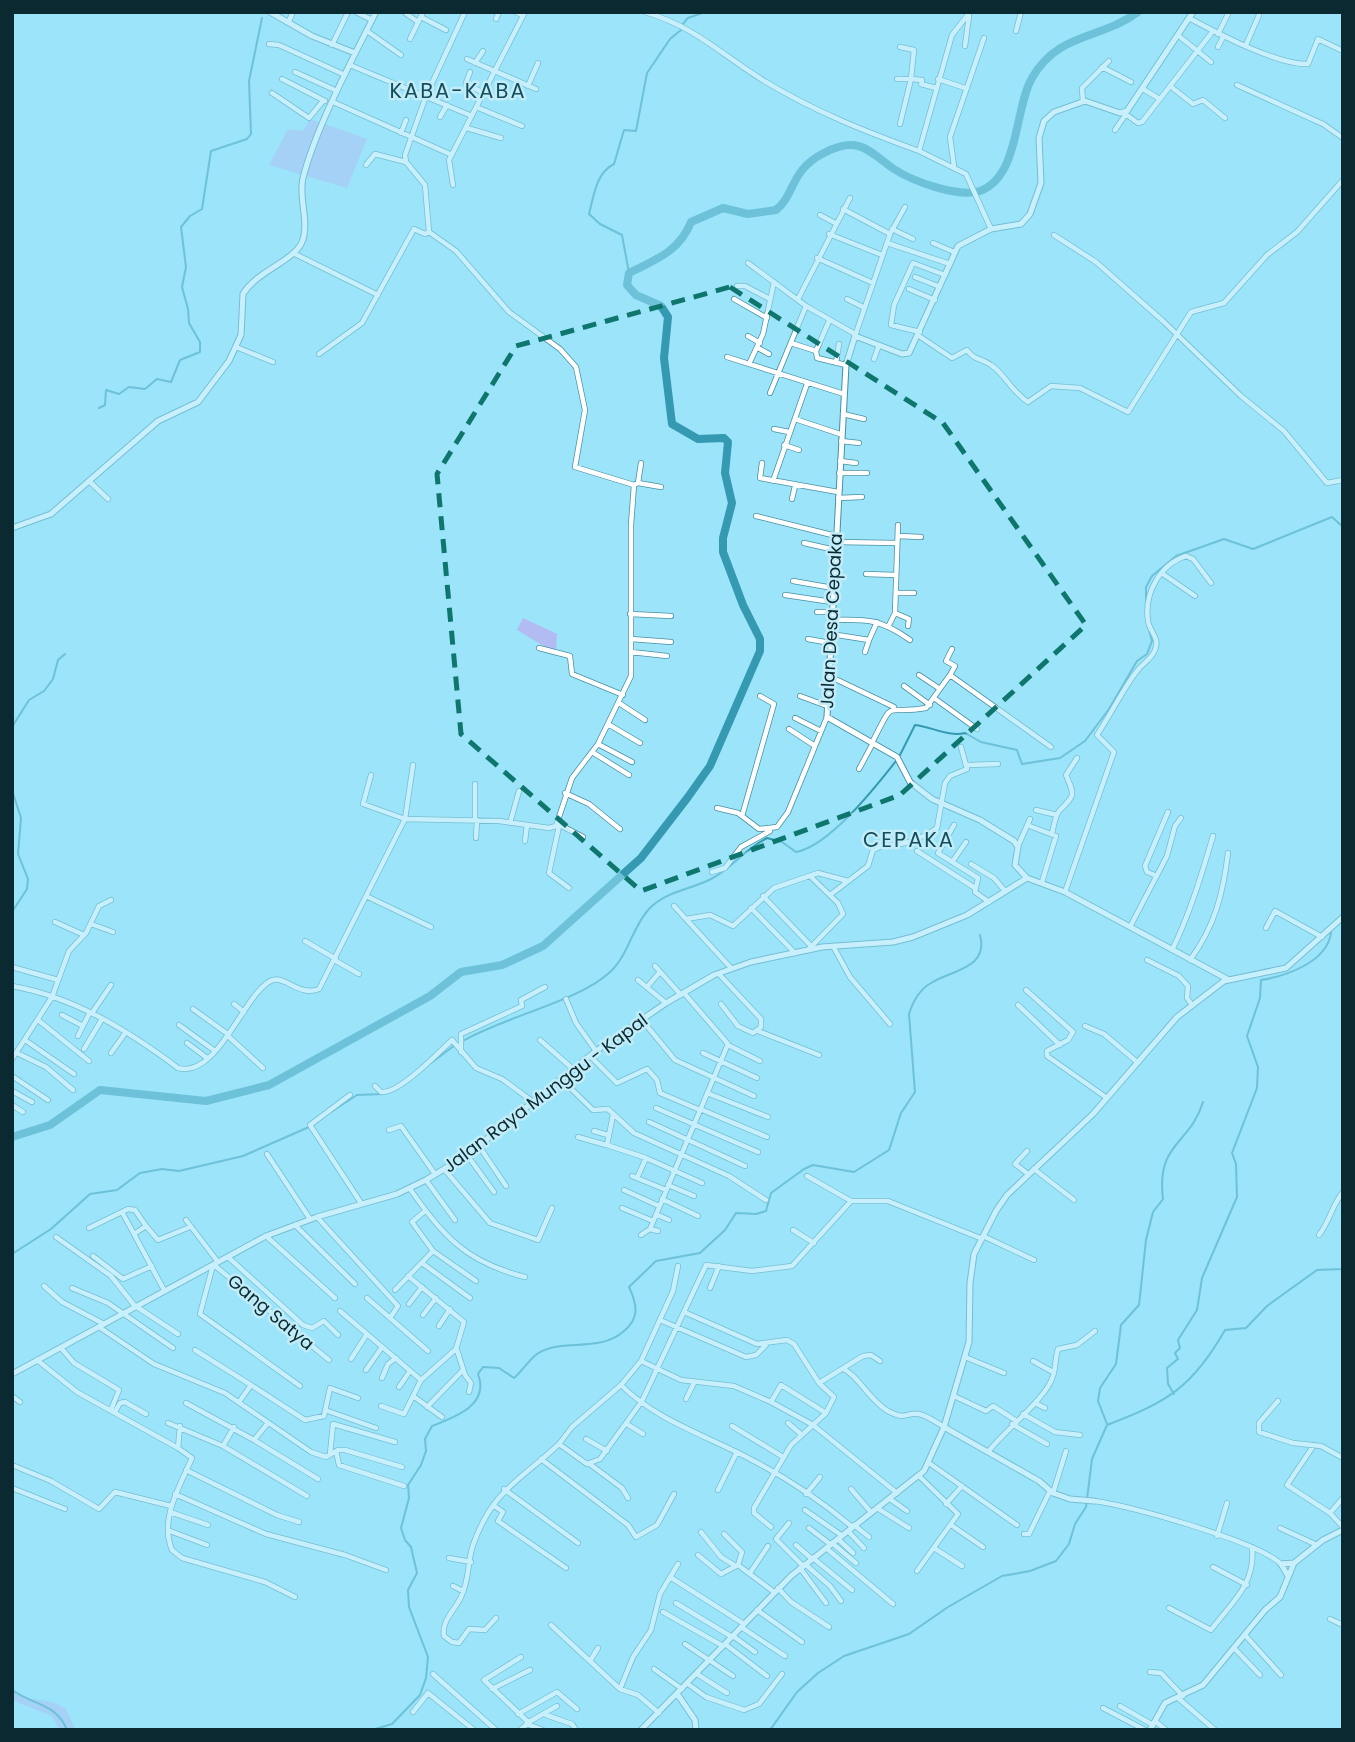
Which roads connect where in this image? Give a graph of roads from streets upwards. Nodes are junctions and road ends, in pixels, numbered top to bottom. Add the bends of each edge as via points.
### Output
1 (270, 12) edge
2 (293, 12) edge
3 (348, 12) edge
4 (356, 12) edge
5 (376, 12) edge
6 (404, 12) edge
7 (465, 12) edge
8 (499, 12) edge
9 (516, 12) edge
10 (645, 12) edge
11 (1021, 12) edge
12 (1230, 12) edge
13 (524, 14) edge
14 (969, 14) edge
15 (1191, 15) edge
16 (1259, 15) dead end
17 (421, 17) edge
18 (496, 19) dead end
19 (372, 20) junction
20 (289, 21) junction
21 (446, 30) dead end
22 (367, 31) junction
23 (1016, 31) dead end
24 (1218, 34) junction
25 (1179, 36) junction
26 (984, 38) dead end
27 (410, 39) dead end
28 (269, 44) dead end
29 (332, 45) junction
30 (1246, 45) junction
31 (965, 46) dead end
32 (900, 47) dead end
33 (1218, 47) dead end
34 (483, 51) dead end
35 (1343, 51) edge
36 (1198, 52) junction
37 (355, 53) junction
38 (401, 55) dead end
39 (467, 59) dead end
40 (1109, 61) dead end
41 (1211, 62) dead end
42 (475, 63) junction
43 (538, 63) dead end
44 (350, 65) junction
45 (1102, 67) junction
46 (295, 72) dead end
47 (470, 72) dead end
48 (493, 72) junction
49 (345, 75) junction
50 (282, 79) dead end
51 (897, 79) dead end
52 (911, 79) junction
53 (938, 79) junction
54 (1131, 82) dead end
55 (1237, 85) dead end
56 (528, 86) junction
57 (1170, 86) junction
58 (936, 88) junction
59 (965, 88) junction
60 (536, 89) dead end
61 (1143, 89) junction
62 (338, 92) junction
63 (272, 93) dead end
64 (483, 93) junction
65 (426, 96) junction
66 (1158, 99) junction
67 (323, 101) junction
68 (1083, 102) junction
69 (333, 103) junction
70 (447, 105) junction
71 (476, 107) junction
72 (1125, 114) junction
73 (472, 116) junction
74 (440, 117) dead end
75 (1224, 118) dead end
76 (406, 120) dead end
77 (900, 124) dead end
78 (522, 126) dead end
79 (467, 128) junction
80 (1115, 130) dead end
81 (401, 133) junction
82 (410, 138) junction
83 (501, 138) dead end
84 (1343, 138) edge
85 (919, 151) junction
86 (452, 155) junction
87 (406, 162) junction
88 (366, 165) dead end
89 (954, 166) junction
90 (1343, 180) edge
91 (453, 185) dead end
92 (849, 198) dead end
93 (905, 207) dead end
94 (843, 209) junction
95 (820, 215) dead end
96 (835, 223) junction
97 (991, 229) junction
98 (891, 231) junction
99 (429, 232) junction
100 (829, 234) junction
101 (1054, 235) dead end
102 (913, 239) dead end
103 (887, 243) junction
104 (933, 243) dead end
105 (954, 251) junction
106 (293, 253) junction
107 (883, 255) junction
108 (817, 258) junction
109 (748, 263) dead end
110 (950, 264) junction
111 (945, 275) junction
112 (915, 278) dead end
113 (774, 282) junction
114 (873, 283) junction
115 (737, 286) dead end
116 (941, 288) junction
117 (909, 289) dead end
118 (378, 295) junction
119 (768, 298) junction
120 (734, 299) dead end
121 (798, 299) junction
122 (847, 299) dead end
123 (935, 300) junction
124 (806, 306) junction
125 (863, 307) junction
126 (767, 318) junction
127 (829, 321) junction
128 (1175, 333) junction
129 (855, 335) junction
130 (920, 335) junction
131 (748, 336) dead end
132 (790, 343) junction
133 (839, 344) dead end
134 (879, 345) junction
135 (759, 346) junction
136 (236, 347) junction
137 (816, 351) junction
138 (319, 354) dead end
139 (769, 354) dead end
140 (727, 358) dead end
141 (874, 359) dead end
142 (273, 362) dead end
143 (836, 363) junction
144 (749, 365) junction
145 (846, 365) junction
146 (776, 375) junction
147 (807, 384) junction
148 (771, 393) dead end
149 (844, 394) junction
150 (842, 414) junction
151 (795, 419) junction
152 (864, 419) dead end
153 (774, 429) dead end
154 (789, 432) junction
155 (840, 438) junction
156 (859, 443) dead end
157 (784, 445) junction
158 (799, 450) dead end
159 (839, 461) junction
160 (641, 463) dead end
161 (762, 463) dead end
162 (856, 463) dead end
163 (839, 473) junction
164 (867, 473) dead end
165 (1343, 480) edge
166 (89, 481) junction
167 (773, 481) junction
168 (636, 484) junction
169 (795, 486) junction
170 (661, 487) dead end
171 (838, 495) junction
172 (862, 497) dead end
173 (108, 499) dead end
174 (792, 499) dead end
175 (756, 516) dead end
176 (898, 525) dead end
177 (12, 528) edge
178 (899, 536) junction
179 (922, 537) dead end
180 (836, 539) junction
181 (804, 543) dead end
182 (897, 543) junction
183 (835, 550) junction
184 (866, 574) dead end
185 (1163, 574) junction
186 (896, 575) junction
187 (793, 581) dead end
188 (1211, 583) dead end
189 (833, 588) junction
190 (896, 593) junction
191 (914, 593) dead end
192 (785, 595) dead end
193 (1195, 596) dead end
194 (832, 602) junction
195 (817, 612) dead end
196 (832, 612) junction
197 (895, 613) junction
198 (630, 614) junction
199 (671, 616) dead end
200 (832, 620) junction
201 (877, 622) junction
202 (889, 625) junction
203 (908, 626) dead end
204 (831, 634) junction
205 (631, 639) junction
206 (808, 639) dead end
207 (869, 640) junction
208 (910, 640) dead end
209 (671, 642) dead end
210 (830, 643) junction
211 (539, 648) dead end
212 (952, 649) dead end
213 (631, 652) junction
214 (865, 652) dead end
215 (667, 656) dead end
216 (919, 675) dead end
217 (950, 675) junction
218 (829, 676) junction
219 (904, 687) dead end
220 (940, 689) junction
221 (623, 695) junction
222 (760, 696) dead end
223 (800, 696) dead end
224 (934, 698) junction
225 (619, 704) junction
226 (930, 705) junction
227 (827, 706) junction
228 (895, 708) junction
229 (827, 717) junction
230 (795, 718) dead end
231 (645, 720) dead end
232 (608, 724) junction
233 (789, 729) dead end
234 (977, 729) dead end
235 (821, 731) junction
236 (640, 743) dead end
237 (873, 743) junction
238 (598, 744) junction
239 (815, 746) junction
240 (961, 747) dead end
241 (1051, 747) dead end
242 (592, 752) junction
243 (1077, 758) dead end
244 (632, 762) dead end
245 (998, 764) dead end
246 (413, 765) dead end
247 (968, 765) junction
248 (859, 769) dead end
249 (371, 775) dead end
250 (629, 775) dead end
251 (475, 784) dead end
252 (519, 790) dead end
253 (565, 793) junction
254 (941, 804) junction
255 (718, 808) dead end
256 (1036, 810) dead end
257 (1168, 812) dead end
258 (1057, 815) junction
259 (742, 816) junction
260 (1181, 818) dead end
261 (405, 819) junction
262 (1030, 819) dead end
263 (476, 820) junction
264 (510, 822) junction
265 (527, 825) junction
266 (558, 825) junction
267 (954, 825) dead end
268 (1027, 825) junction
269 (620, 829) dead end
270 (770, 830) junction
271 (1052, 833) junction
272 (1213, 836) dead end
273 (583, 837) dead end
274 (476, 838) dead end
275 (525, 841) dead end
276 (966, 842) dead end
277 (1018, 846) junction
278 (917, 851) dead end
279 (1228, 853) dead end
280 (952, 862) junction
281 (971, 864) dead end
282 (712, 872) dead end
283 (810, 876) junction
284 (1157, 876) junction
285 (1027, 878) junction
286 (848, 881) junction
287 (1042, 882) junction
288 (569, 888) dead end
289 (975, 888) junction
290 (1005, 891) junction
291 (1065, 891) junction
292 (763, 895) junction
293 (830, 895) junction
294 (366, 896) junction
295 (111, 900) dead end
296 (989, 902) junction
297 (674, 906) dead end
298 (751, 908) junction
299 (1343, 917) edge
300 (686, 919) junction
301 (55, 922) dead end
302 (91, 924) junction
303 (1131, 925) junction
304 (431, 927) dead end
305 (1266, 928) dead end
306 (113, 932) dead end
307 (84, 935) junction
308 (1323, 937) junction
309 (305, 941) dead end
310 (833, 946) junction
311 (809, 948) junction
312 (1172, 950) junction
313 (795, 953) junction
314 (336, 960) junction
315 (1147, 960) dead end
316 (1190, 960) junction
317 (654, 966) dead end
318 (12, 967) edge
319 (731, 968) junction
320 (659, 972) junction
321 (1216, 973) junction
322 (359, 974) dead end
323 (719, 974) junction
324 (58, 980) junction
325 (638, 980) dead end
326 (1229, 980) junction
327 (111, 985) dead end
328 (1217, 985) junction
329 (12, 986) edge
330 (545, 987) dead end
331 (647, 987) junction
332 (1026, 990) dead end
333 (683, 994) junction
334 (52, 997) junction
335 (566, 999) dead end
336 (666, 1003) junction
337 (234, 1004) dead end
338 (721, 1004) dead end
339 (1018, 1004) dead end
340 (1192, 1005) junction
341 (193, 1009) dead end
342 (244, 1012) junction
343 (91, 1013) junction
344 (62, 1016) dead end
345 (102, 1019) junction
346 (38, 1020) junction
347 (642, 1020) junction
348 (890, 1024) dead end
349 (179, 1025) dead end
350 (83, 1026) junction
351 (1086, 1026) dead end
352 (758, 1031) junction
353 (126, 1032) junction
354 (229, 1035) junction
355 (78, 1036) dead end
356 (25, 1040) junction
357 (540, 1040) dead end
358 (187, 1043) dead end
359 (728, 1044) junction
360 (461, 1045) junction
361 (1060, 1045) junction
362 (84, 1049) dead end
363 (215, 1051) junction
364 (15, 1052) edge
365 (111, 1053) dead end
366 (593, 1053) junction
367 (703, 1053) dead end
368 (819, 1055) dead end
369 (12, 1059) edge
370 (207, 1059) junction
371 (760, 1060) dead end
372 (89, 1061) dead end
373 (721, 1062) junction
374 (1137, 1062) junction
375 (262, 1068) dead end
376 (573, 1069) junction
377 (74, 1074) dead end
378 (12, 1076) edge
379 (561, 1078) junction
380 (714, 1078) junction
381 (757, 1078) dead end
382 (375, 1086) dead end
383 (73, 1090) dead end
384 (12, 1091) edge
385 (707, 1093) junction
386 (350, 1096) dead end
387 (754, 1096) dead end
388 (1107, 1098) junction
389 (48, 1100) dead end
390 (532, 1101) junction
391 (32, 1102) dead end
392 (12, 1105) edge
393 (656, 1108) dead end
394 (700, 1110) junction
395 (23, 1112) dead end
396 (613, 1115) junction
397 (768, 1117) dead end
398 (649, 1122) dead end
399 (694, 1124) junction
400 (389, 1130) dead end
401 (594, 1132) dead end
402 (608, 1135) junction
403 (578, 1137) dead end
404 (767, 1137) dead end
405 (688, 1139) junction
406 (606, 1145) junction
407 (479, 1146) junction
408 (758, 1152) dead end
409 (1027, 1152) dead end
410 (267, 1154) dead end
411 (681, 1154) junction
412 (467, 1155) junction
413 (646, 1157) junction
414 (745, 1166) dead end
415 (444, 1169) junction
416 (675, 1169) junction
417 (1034, 1169) junction
418 (435, 1174) junction
419 (1028, 1174) junction
420 (807, 1176) dead end
421 (426, 1180) junction
422 (702, 1183) dead end
423 (506, 1186) dead end
424 (667, 1187) junction
425 (410, 1189) junction
426 (624, 1190) dead end
427 (494, 1192) dead end
428 (1343, 1192) edge
429 (694, 1196) dead end
430 (662, 1199) junction
431 (766, 1200) dead end
432 (1074, 1200) dead end
433 (851, 1201) junction
434 (361, 1203) junction
435 (659, 1206) junction
436 (552, 1208) dead end
437 (622, 1208) dead end
438 (425, 1210) junction
439 (122, 1212) junction
440 (656, 1214) junction
441 (317, 1216) junction
442 (698, 1216) dead end
443 (310, 1219) junction
444 (186, 1220) dead end
445 (455, 1220) dead end
446 (669, 1220) dead end
447 (653, 1221) junction
448 (295, 1225) junction
449 (146, 1226) junction
450 (190, 1227) junction
451 (89, 1228) dead end
452 (650, 1228) junction
453 (793, 1230) dead end
454 (658, 1231) dead end
455 (134, 1234) junction
456 (641, 1235) dead end
457 (1319, 1235) dead end
458 (267, 1236) junction
459 (56, 1237) dead end
460 (981, 1237) junction
461 (814, 1243) junction
462 (433, 1251) junction
463 (93, 1256) dead end
464 (228, 1257) junction
465 (1034, 1260) dead end
466 (216, 1263) junction
467 (422, 1263) junction
468 (152, 1266) junction
469 (678, 1266) dead end
470 (719, 1266) junction
471 (408, 1276) junction
472 (525, 1276) dead end
473 (475, 1281) dead end
474 (355, 1284) dead end
475 (44, 1286) dead end
476 (422, 1287) junction
477 (72, 1288) dead end
478 (710, 1288) dead end
479 (164, 1290) junction
480 (395, 1290) dead end
481 (335, 1298) dead end
482 (367, 1298) dead end
483 (436, 1298) junction
484 (470, 1298) dead end
485 (409, 1304) dead end
486 (134, 1305) junction
487 (450, 1308) junction
488 (340, 1311) dead end
489 (684, 1312) junction
490 (120, 1313) junction
491 (423, 1315) dead end
492 (390, 1318) junction
493 (660, 1320) junction
494 (101, 1325) junction
495 (439, 1326) dead end
496 (678, 1327) junction
497 (1095, 1331) dead end
498 (178, 1334) dead end
499 (367, 1334) junction
500 (338, 1335) dead end
501 (766, 1344) junction
502 (382, 1347) junction
503 (61, 1348) junction
504 (173, 1348) dead end
505 (456, 1349) junction
506 (195, 1350) dead end
507 (428, 1351) dead end
508 (965, 1357) junction
509 (351, 1359) dead end
510 (396, 1359) junction
511 (37, 1360) junction
512 (329, 1360) dead end
513 (880, 1360) dead end
514 (641, 1361) junction
515 (1033, 1361) dead end
516 (843, 1369) junction
517 (366, 1370) dead end
518 (463, 1370) junction
519 (659, 1370) junction
520 (410, 1371) junction
521 (1004, 1373) dead end
522 (1053, 1373) junction
523 (12, 1374) edge
524 (382, 1378) dead end
525 (421, 1380) junction
526 (694, 1382) junction
527 (819, 1383) junction
528 (251, 1385) junction
529 (621, 1385) junction
530 (300, 1386) dead end
531 (399, 1387) dead end
532 (469, 1392) dead end
533 (12, 1396) edge
534 (413, 1396) junction
535 (954, 1396) junction
536 (358, 1398) dead end
537 (687, 1399) dead end
538 (642, 1401) junction
539 (1278, 1401) dead end
540 (20, 1402) dead end
541 (239, 1402) junction
542 (771, 1402) junction
543 (186, 1403) dead end
544 (1035, 1403) junction
545 (381, 1406) dead end
546 (427, 1407) junction
547 (1045, 1408) dead end
548 (325, 1410) junction
549 (113, 1411) junction
550 (826, 1413) junction
551 (146, 1414) dead end
552 (1023, 1414) junction
553 (442, 1417) dead end
554 (1014, 1422) junction
555 (168, 1423) dead end
556 (268, 1423) junction
557 (788, 1423) dead end
558 (627, 1424) junction
559 (813, 1425) junction
560 (180, 1426) junction
561 (732, 1426) dead end
562 (234, 1427) junction
563 (944, 1427) junction
564 (376, 1428) dead end
565 (643, 1434) dead end
566 (802, 1434) junction
567 (1080, 1435) dead end
568 (586, 1438) dead end
569 (254, 1440) junction
570 (395, 1442) dead end
571 (559, 1444) junction
572 (1047, 1444) dead end
573 (1314, 1445) junction
574 (223, 1446) junction
575 (178, 1448) junction
576 (336, 1450) junction
577 (607, 1451) junction
578 (1066, 1451) dead end
579 (737, 1452) junction
580 (988, 1452) junction
581 (330, 1455) junction
582 (783, 1457) junction
583 (1343, 1458) edge
584 (541, 1459) junction
585 (929, 1463) junction
586 (12, 1465) edge
587 (590, 1465) junction
588 (402, 1467) dead end
589 (186, 1470) junction
590 (774, 1473) junction
591 (919, 1476) junction
592 (820, 1477) dead end
593 (318, 1479) dead end
594 (404, 1486) dead end
595 (962, 1486) junction
596 (12, 1488) edge
597 (504, 1489) junction
598 (850, 1489) dead end
599 (718, 1490) dead end
600 (1051, 1492) junction
601 (897, 1493) junction
602 (175, 1494) junction
603 (674, 1494) dead end
604 (806, 1494) junction
605 (307, 1496) dead end
606 (628, 1498) dead end
607 (1343, 1498) edge
608 (890, 1499) junction
609 (1094, 1501) joint
610 (1227, 1503) dead end
611 (946, 1504) junction
612 (493, 1505) junction
613 (65, 1509) dead end
614 (171, 1509) junction
615 (805, 1510) dead end
616 (873, 1510) junction
617 (907, 1511) dead end
618 (1330, 1513) junction
619 (299, 1522) dead end
620 (789, 1523) dead end
621 (208, 1525) dead end
622 (951, 1525) junction
623 (1017, 1525) dead end
624 (771, 1527) dead end
625 (808, 1528) dead end
626 (909, 1528) dead end
627 (1280, 1528) dead end
628 (1343, 1529) edge
629 (170, 1531) junction
630 (701, 1532) dead end
631 (723, 1534) dead end
632 (1024, 1534) dead end
633 (841, 1536) junction
634 (1217, 1536) junction
635 (869, 1537) dead end
636 (578, 1543) dead end
637 (207, 1545) dead end
638 (796, 1545) dead end
639 (1317, 1545) junction
640 (768, 1546) dead end
641 (983, 1547) dead end
642 (1252, 1547) junction
643 (864, 1548) dead end
644 (934, 1548) junction
645 (853, 1553) dead end
646 (698, 1555) dead end
647 (450, 1558) dead end
648 (812, 1558) junction
649 (471, 1562) junction
650 (856, 1563) dead end
651 (1294, 1563) junction
652 (678, 1564) dead end
653 (1281, 1564) junction
654 (736, 1565) junction
655 (803, 1566) junction
656 (962, 1566) dead end
657 (1213, 1567) dead end
658 (566, 1568) dead end
659 (386, 1570) dead end
660 (917, 1571) dead end
661 (750, 1573) junction
662 (1288, 1576) junction
663 (670, 1577) junction
664 (1247, 1585) junction
665 (453, 1586) dead end
666 (776, 1590) junction
667 (852, 1590) dead end
668 (463, 1591) junction
669 (295, 1597) dead end
670 (841, 1601) dead end
671 (676, 1603) dead end
672 (826, 1603) dead end
673 (892, 1604) dead end
674 (1169, 1608) dead end
675 (757, 1610) junction
676 (663, 1612) dead end
677 (496, 1618) dead end
678 (1330, 1619) dead end
679 (551, 1625) dead end
680 (742, 1625) junction
681 (1343, 1625) edge
682 (829, 1627) dead end
683 (1245, 1635) junction
684 (733, 1636) junction
685 (802, 1642) dead end
686 (685, 1644) dead end
687 (724, 1645) junction
688 (598, 1648) dead end
689 (1234, 1648) junction
690 (755, 1652) dead end
691 (785, 1656) dead end
692 (521, 1657) dead end
693 (709, 1660) junction
694 (590, 1661) junction
695 (654, 1669) dead end
696 (530, 1670) dead end
697 (1150, 1672) dead end
698 (433, 1674) dead end
699 (697, 1674) junction
700 (782, 1674) dead end
701 (733, 1675) dead end
702 (1260, 1675) dead end
703 (1281, 1675) dead end
704 (767, 1676) dead end
705 (688, 1684) junction
706 (492, 1689) junction
707 (620, 1689) junction
708 (681, 1692) junction
709 (727, 1693) dead end
710 (1180, 1697) junction
711 (557, 1706) dead end
712 (1120, 1706) dead end
713 (1103, 1708) dead end
714 (577, 1709) dead end
715 (413, 1712) dead end
716 (660, 1713) junction
717 (518, 1714) junction
718 (546, 1715) dead end
719 (527, 1723) junction
720 (1153, 1725) edge
721 (474, 1730) edge
722 (496, 1730) edge
723 (520, 1730) edge
724 (543, 1730) edge
725 (576, 1730) edge
726 (641, 1730) edge
727 (695, 1730) edge
728 (1145, 1730) edge
729 (1166, 1730) edge
730 (1215, 1730) edge

1 - 20 street
2 - 20 street
3 - 29 street
4 - 19 street
5 - 19 street
6 - 17 street
7 - 65 street
8 - 18 street
9 - 13 street
10 - 85 street via 689,28 818,113
11 - 23 street
12 - 24 street
13 - 48 street
14 - 31 street
14 - 53 street via 952,35
15 - 24 street
15 - 25 street
16 - 30 street
17 - 21 street
17 - 27 street
19 - 22 street
20 - 29 street
22 - 37 street
22 - 38 street
24 - 30 street
24 - 33 street
24 - 36 street
25 - 36 street
25 - 61 street
26 - 59 street
28 - 49 street
29 - 37 street
30 - 35 street via 1297,64 1308,64 1318,39
32 - 52 street via 914,50
34 - 42 street
36 - 41 street
36 - 57 street
37 - 44 street
39 - 42 street
40 - 45 street
42 - 48 street
43 - 56 street
44 - 49 street
44 - 65 street
45 - 54 street
45 - 68 street via 1082,88
46 - 62 street
47 - 64 street via 466,83
48 - 56 street
48 - 64 street
49 - 62 street
50 - 67 street
51 - 52 street
52 - 58 street
52 - 77 street
53 - 58 street
53 - 59 street
55 - 84 street via 1323,124
56 - 60 street
57 - 66 street
57 - 75 street via 1193,104 1203,100
58 - 85 street
59 - 89 street via 950,137
61 - 66 street
61 - 72 street
62 - 69 street
63 - 67 street via 309,117
64 - 71 street
65 - 70 street
65 - 82 street
66 - 72 street via 1140,124
67 - 69 street
68 - 72 street
68 - 97 street via 1054,112 1042,123 1041,183 1028,217 1019,225
69 - 81 street
69 - 106 street via 303,178 304,235
70 - 73 street
70 - 74 street
71 - 73 street
71 - 78 street
72 - 80 street
73 - 79 street
76 - 81 street
79 - 83 street
79 - 86 street
81 - 82 street
82 - 86 street
82 - 87 street
85 - 89 street
86 - 91 street
87 - 88 street via 375,154
87 - 99 street via 425,185
89 - 97 street via 970,180
90 - 128 street via 1224,303 1192,311
92 - 94 street
93 - 98 street
94 - 96 street
94 - 98 street
95 - 96 street
96 - 100 street
97 - 105 street
98 - 102 street
98 - 103 street
99 - 118 street via 414,229
99 - 168 street via 456,251 509,312 560,349 576,367 585,410 575,467
100 - 107 street
100 - 108 street
101 - 128 street via 1096,262
103 - 107 street
103 - 110 street
104 - 105 street
105 - 110 street
106 - 118 street
106 - 136 street via 259,274 243,293 243,327
107 - 114 street
108 - 114 street
108 - 121 street
109 - 113 street
110 - 111 street
111 - 116 street
111 - 130 street via 913,262 894,305 891,325
112 - 116 street
113 - 119 street
113 - 121 street
114 - 125 street
115 - 119 street
116 - 123 street
117 - 123 street
118 - 138 street via 359,326
119 - 126 street
120 - 126 street
121 - 124 street
122 - 125 street
123 - 130 street
124 - 127 street
124 - 132 street
125 - 129 street
126 - 135 street
127 - 129 street
127 - 137 street
128 - 130 street via 1128,412 1080,388 1051,386 1028,402 1013,392 989,363 975,360 967,350 952,358
128 - 165 street via 1284,431 1327,483
129 - 134 street
129 - 145 street, Jalan Desa Cepaka
130 - 134 street via 906,354
131 - 135 street
132 - 137 street
132 - 146 street
133 - 143 street
134 - 141 street
135 - 139 street
135 - 144 street
136 - 142 street
136 - 166 street via 198,402 158,421
137 - 143 street via 815,357
140 - 144 street
143 - 145 street
144 - 146 street
145 - 149 street, Jalan Desa Cepaka
146 - 147 street
146 - 148 street
147 - 149 street
147 - 151 street
149 - 150 street, Jalan Desa Cepaka
150 - 152 street
150 - 155 street, Jalan Desa Cepaka
151 - 154 street
151 - 155 street
153 - 154 street
154 - 157 street
155 - 156 street
155 - 159 street, Jalan Desa Cepaka
157 - 158 street
157 - 167 street
159 - 162 street
159 - 163 street, Jalan Desa Cepaka
160 - 168 street
161 - 167 street via 758,477
163 - 164 street
163 - 171 street, Jalan Desa Cepaka
166 - 173 street
166 - 177 street via 51,514
167 - 169 street
168 - 170 street
168 - 198 street
169 - 171 street
169 - 174 street
171 - 172 street
171 - 180 street, Jalan Desa Cepaka
175 - 180 street
176 - 178 street
178 - 179 street
178 - 182 street
180 - 182 street
180 - 183 street, Jalan Desa Cepaka
181 - 183 street
182 - 186 street
183 - 189 street, Jalan Desa Cepaka
184 - 186 street
185 - 188 street via 1174,561 1188,556
185 - 193 street
185 - 291 street via 1149,592 1148,618 1157,638 1156,648 1097,735 1114,752
186 - 190 street
187 - 189 street
189 - 194 street, Jalan Desa Cepaka
190 - 191 street
190 - 197 street
192 - 194 street
194 - 196 street, Jalan Desa Cepaka
195 - 196 street
196 - 200 street, Jalan Desa Cepaka
197 - 202 street
197 - 203 street via 909,620
198 - 199 street
198 - 205 street
200 - 201 street
200 - 204 street, Jalan Desa Cepaka
201 - 202 street
201 - 207 street
202 - 208 street
204 - 207 street
204 - 210 street, Jalan Desa Cepaka
205 - 209 street
205 - 213 street
206 - 210 street
207 - 214 street
210 - 218 street, Jalan Desa Cepaka
211 - 221 street via 570,656 572,674
212 - 217 street via 946,661 955,666
213 - 215 street
213 - 221 street via 631,676
216 - 220 street
217 - 220 street
217 - 241 street
218 - 227 street, Jalan Desa Cepaka
218 - 228 street
219 - 226 street
220 - 224 street
221 - 225 street
222 - 259 street via 774,704
223 - 227 street
224 - 226 street
224 - 234 street
225 - 231 street
225 - 232 street
226 - 228 street
227 - 229 street, Jalan Desa Cepaka
228 - 237 street via 888,711
229 - 235 street
229 - 237 street, Jalan Desa Cepaka
230 - 235 street
232 - 236 street
232 - 238 street
233 - 239 street
235 - 239 street
237 - 248 street
237 - 254 street, Jalan Desa Cepaka via 900,760 910,782
238 - 242 street
238 - 244 street
239 - 270 street via 788,812
240 - 247 street
242 - 250 street
242 - 253 street
243 - 258 street via 1066,775 1073,790 1070,801
245 - 247 street
246 - 261 street
247 - 254 street via 967,771 948,778
249 - 261 street via 363,804
251 - 263 street
252 - 264 street
253 - 266 street
253 - 269 street via 589,804
254 - 277 street, Jalan Desa Cepaka via 983,821
254 - 286 street via 937,828 902,844 890,842 873,850 870,864
255 - 259 street
256 - 258 street
257 - 284 street via 1145,866
258 - 271 street
259 - 270 street via 754,827
260 - 284 street
261 - 263 street
261 - 294 street
262 - 268 street
263 - 264 street
263 - 274 street
264 - 265 street
265 - 266 street
265 - 275 street
266 - 273 street
266 - 288 street via 549,873
267 - 280 street via 937,851
268 - 271 street
268 - 277 street
270 - 282 street via 741,847 725,867
271 - 287 street via 1057,839
272 - 312 street via 1187,920
276 - 280 street
277 - 285 street via 1016,865
278 - 289 street
279 - 316 street via 1213,925
280 - 289 street via 978,878
281 - 290 street
283 - 286 street via 820,873
283 - 292 street
283 - 293 street
284 - 303 street
285 - 287 street
285 - 290 street, Jalan Raya Munggu - Kapal
286 - 293 street
287 - 291 street
289 - 296 street
290 - 296 street, Jalan Raya Munggu - Kapal
291 - 303 street
292 - 298 street
292 - 311 street
293 - 311 street via 844,914
294 - 304 street
294 - 314 street
295 - 302 street via 99,906
296 - 310 street, Jalan Raya Munggu - Kapal via 913,937
297 - 300 street
298 - 300 street via 733,926 710,915
298 - 313 street
299 - 308 street
300 - 319 street
301 - 307 street
302 - 306 street
302 - 307 street
303 - 312 street
305 - 308 street via 1275,911
307 - 324 street via 69,951
308 - 326 street via 1286,968
309 - 314 street
310 - 311 street, Jalan Raya Munggu - Kapal
310 - 348 street via 850,977
311 - 313 street, Jalan Raya Munggu - Kapal
312 - 316 street
313 - 319 street, Jalan Raya Munggu - Kapal
314 - 322 street
314 - 342 street via 317,991 274,979
315 - 340 street via 1185,982
316 - 321 street
317 - 320 street
318 - 324 street
319 - 323 street, Jalan Raya Munggu - Kapal
320 - 331 street
320 - 333 street
321 - 326 street
321 - 328 street
323 - 333 street, Jalan Raya Munggu - Kapal
323 - 352 street via 761,1019
324 - 334 street
325 - 331 street
326 - 328 street
327 - 343 street
328 - 340 street
329 - 334 street
330 - 360 street
331 - 336 street
332 - 361 street via 1072,1029
333 - 336 street, Jalan Raya Munggu - Kapal
333 - 359 street
334 - 343 street
334 - 346 street
335 - 366 street
336 - 347 street, Jalan Raya Munggu - Kapal
337 - 342 street
338 - 352 street via 738,1026 751,1033
339 - 361 street
340 - 374 street
341 - 354 street
342 - 354 street
343 - 345 street
343 - 350 street
344 - 350 street
345 - 353 street
345 - 362 street
346 - 356 street
346 - 372 street
347 - 366 street, Jalan Raya Munggu - Kapal
347 - 380 street via 668,1055
349 - 363 street
350 - 355 street
351 - 374 street via 1104,1034
352 - 368 street
353 - 365 street
353 - 370 street via 180,1069
354 - 363 street
354 - 375 street
356 - 364 street
356 - 377 street
357 - 376 street
358 - 370 street
359 - 371 street
359 - 373 street
360 - 382 street via 451,1040 425,1067 389,1092
360 - 390 street via 476,1068 502,1079
361 - 388 street via 1047,1051 1047,1056
363 - 370 street
364 - 369 street
364 - 383 street via 46,1068
366 - 376 street, Jalan Raya Munggu - Kapal
366 - 394 street via 617,1083 648,1069 660,1093
367 - 373 street
373 - 380 street
373 - 381 street
374 - 388 street
376 - 379 street, Jalan Raya Munggu - Kapal
378 - 389 street
379 - 390 street, Jalan Raya Munggu - Kapal
379 - 396 street via 593,1110 607,1108
380 - 385 street
380 - 387 street
384 - 391 street
385 - 394 street
385 - 397 street
386 - 434 street via 312,1127
388 - 417 street
390 - 407 street, Jalan Raya Munggu - Kapal
392 - 395 street
393 - 399 street
394 - 399 street
394 - 404 street
396 - 402 street
396 - 411 street via 634,1133
398 - 405 street
399 - 405 street
399 - 408 street
400 - 418 street via 401,1126
401 - 402 street
402 - 406 street
403 - 406 street
405 - 411 street
405 - 414 street
406 - 413 street
407 - 412 street, Jalan Raya Munggu - Kapal
407 - 423 street
409 - 419 street via 1015,1164
410 - 443 street
411 - 416 street
411 - 431 street
412 - 415 street, Jalan Raya Munggu - Kapal
412 - 427 street
413 - 416 street
413 - 424 street via 635,1177
415 - 418 street, Jalan Raya Munggu - Kapal
415 - 436 street via 496,1227 538,1240
416 - 422 street
416 - 424 street
417 - 419 street
417 - 432 street
418 - 421 street, Jalan Raya Munggu - Kapal
419 - 460 street via 1001,1203
420 - 433 street
421 - 425 street, Jalan Raya Munggu - Kapal
421 - 445 street
424 - 429 street
424 - 430 street
425 - 434 street, Jalan Raya Munggu - Kapal
425 - 438 street
426 - 435 street
428 - 457 street
430 - 435 street
430 - 442 street
433 - 460 street via 888,1201
433 - 461 street
434 - 441 street, Jalan Raya Munggu - Kapal
435 - 440 street
437 - 447 street
438 - 462 street via 412,1222
438 - 472 street via 450,1240 490,1268
439 - 449 street via 134,1209
439 - 451 street
439 - 455 street
440 - 446 street
440 - 447 street
441 - 443 street, Jalan Raya Munggu - Kapal
441 - 492 street via 398,1307
443 - 448 street, Jalan Raya Munggu - Kapal
444 - 450 street, Gang Satya
447 - 452 street
448 - 458 street, Jalan Raya Munggu - Kapal
448 - 474 street
449 - 450 street via 158,1240
449 - 455 street
450 - 466 street, Gang Satya
452 - 454 street
452 - 456 street
453 - 461 street
455 - 468 street
458 - 464 street, Jalan Raya Munggu - Kapal
458 - 481 street
459 - 486 street via 111,1276
460 - 465 street
460 - 508 street via 971,1270 971,1330
461 - 470 street via 788,1267 752,1270
462 - 467 street
462 - 473 street
463 - 468 street via 124,1279
464 - 466 street, Jalan Raya Munggu - Kapal
464 - 500 street via 303,1325 312,1328 324,1321
466 - 479 street, Jalan Raya Munggu - Kapal
466 - 512 street, Gang Satya
466 - 530 street via 200,1314
467 - 471 street
467 - 484 street
468 - 479 street
469 - 493 street
470 - 478 street
470 - 489 street via 704,1268
471 - 476 street
471 - 480 street
475 - 494 street
476 - 483 street
476 - 485 street
477 - 490 street
479 - 486 street, Jalan Raya Munggu - Kapal
482 - 492 street
483 - 487 street
483 - 491 street
486 - 490 street, Jalan Raya Munggu - Kapal
486 - 498 street
487 - 495 street
487 - 505 street via 464,1322
488 - 499 street
489 - 496 street
489 - 501 street
490 - 494 street, Jalan Raya Munggu - Kapal
490 - 504 street
492 - 507 street
493 - 496 street
493 - 514 street
494 - 503 street, Jalan Raya Munggu - Kapal
494 - 541 street via 154,1364
496 - 501 street via 746,1357 756,1355
496 - 519 street
497 - 522 street via 1077,1345 1058,1349
499 - 502 street
499 - 509 street
501 - 527 street via 783,1339 793,1344
502 - 510 street
502 - 517 street
503 - 511 street, Jalan Raya Munggu - Kapal
503 - 549 street via 74,1363 119,1390
505 - 518 street
505 - 525 street
506 - 528 street
508 - 521 street
508 - 535 street
510 - 520 street
510 - 524 street
511 - 523 street, Jalan Raya Munggu - Kapal
511 - 549 street via 77,1392
513 - 516 street via 867,1355
514 - 519 street
514 - 529 street
515 - 522 street
516 - 527 street
516 - 563 street via 889,1411 903,1417 919,1414
518 - 532 street via 471,1383
518 - 546 street
519 - 526 street
519 - 538 street
520 - 525 street
520 - 531 street
522 - 544 street
525 - 534 street
526 - 537 street
526 - 542 street via 734,1386
527 - 550 street via 834,1397
528 - 541 street
528 - 548 street via 298,1419 315,1420 324,1416
529 - 538 street
529 - 571 street
533 - 540 street
534 - 545 street via 404,1414
534 - 546 street
535 - 554 street via 986,1411 993,1406
535 - 563 street
536 - 548 street via 332,1387
538 - 558 street
538 - 579 street via 681,1427
539 - 573 street via 1259,1423 1259,1432
541 - 556 street
542 - 550 street via 777,1386 783,1385
542 - 559 street
543 - 562 street
544 - 547 street
544 - 552 street
546 - 553 street
548 - 564 street
549 - 551 street via 125,1402
549 - 575 street
550 - 559 street
552 - 554 street
552 - 567 street via 1055,1432
554 - 572 street
554 - 580 street
555 - 560 street
556 - 569 street
556 - 581 street via 311,1452
557 - 566 street
558 - 565 street
558 - 577 street
559 - 566 street
559 - 601 street
560 - 574 street
560 - 575 street
561 - 582 street
562 - 569 street
562 - 574 street
563 - 580 street
563 - 585 street
566 - 582 street
568 - 577 street
569 - 593 street
570 - 581 street via 333,1424
571 - 584 street
571 - 587 street
573 - 583 street
573 - 618 street via 1287,1485
574 - 605 street
575 - 589 street via 192,1458
576 - 581 street
576 - 588 street
576 - 594 street via 339,1465
577 - 587 street
578 - 600 street
579 - 590 street
579 - 599 street
580 - 600 street
582 - 590 street
584 - 597 street
584 - 603 street via 628,1525 636,1537 657,1525
585 - 591 street
585 - 595 street
586 - 614 street via 99,1509 115,1492
587 - 606 street via 622,1488
589 - 602 street
589 - 619 street
590 - 604 street
590 - 624 street via 753,1509
591 - 601 street
591 - 611 street
592 - 604 street
595 - 611 street
595 - 623 street
596 - 613 street
597 - 612 street
597 - 636 street
598 - 616 street
600 - 609 street
600 - 632 street via 1029,1534
601 - 608 street
602 - 614 street
602 - 659 street via 266,1534
604 - 633 street
607 - 618 street
608 - 616 street
608 - 617 street
609 - 634 street via 1143,1510
610 - 634 street
611 - 622 street via 958,1514
612 - 649 street via 473,1547
612 - 658 street via 503,1512 498,1521
614 - 621 street
614 - 629 street
615 - 633 street
616 - 626 street
616 - 633 street
618 - 628 street
620 - 655 street via 776,1539
622 - 641 street
622 - 644 street
625 - 633 street
627 - 639 street
628 - 639 street
629 - 637 street
629 - 669 street via 170,1546 176,1555 276,1586
630 - 654 street via 721,1557
631 - 654 street via 742,1552
633 - 635 street
633 - 643 street
633 - 645 street
633 - 648 street
633 - 650 street
633 - 673 street
634 - 642 street
638 - 648 street
639 - 651 street
640 - 661 street
642 - 653 street
642 - 664 street via 1254,1562
644 - 656 street
644 - 660 street
646 - 654 street via 721,1574
647 - 649 street
648 - 655 street
648 - 667 street
649 - 668 street
651 - 653 street
651 - 662 street
652 - 663 street
653 - 662 street
654 - 661 street
655 - 666 street
655 - 670 street via 830,1586
655 - 672 street
657 - 664 street
661 - 666 street
662 - 683 street via 1282,1594
663 - 680 street
663 - 707 street via 657,1602 651,1630
664 - 674 street via 1211,1630
665 - 668 street
666 - 675 street
666 - 682 street
668 - 677 street via 443,1628 446,1639 458,1643 469,1629 485,1630
671 - 684 street
675 - 680 street
675 - 685 street
676 - 687 street
678 - 681 street
679 - 694 street
680 - 684 street
680 - 691 street
683 - 689 street
683 - 703 street
684 - 687 street
684 - 690 street
686 - 693 street
687 - 693 street
687 - 704 street
688 - 694 street
689 - 702 street
689 - 710 street via 1203,1685
692 - 706 street via 484,1678
693 - 699 street
693 - 701 street
694 - 707 street
695 - 708 street
696 - 706 street
697 - 710 street via 1161,1673
698 - 722 street
699 - 705 street
699 - 709 street
700 - 705 street via 759,1704 744,1710 706,1697
705 - 708 street
706 - 717 street
707 - 716 street via 638,1695
708 - 716 street
708 - 727 street
710 - 720 street via 1165,1703
710 - 730 street
711 - 719 street
712 - 720 street
713 - 728 street
714 - 717 street via 558,1692
715 - 721 street via 428,1693
716 - 726 street
717 - 719 street
718 - 725 street via 572,1724
719 - 723 street
719 - 724 street
720 - 729 street

